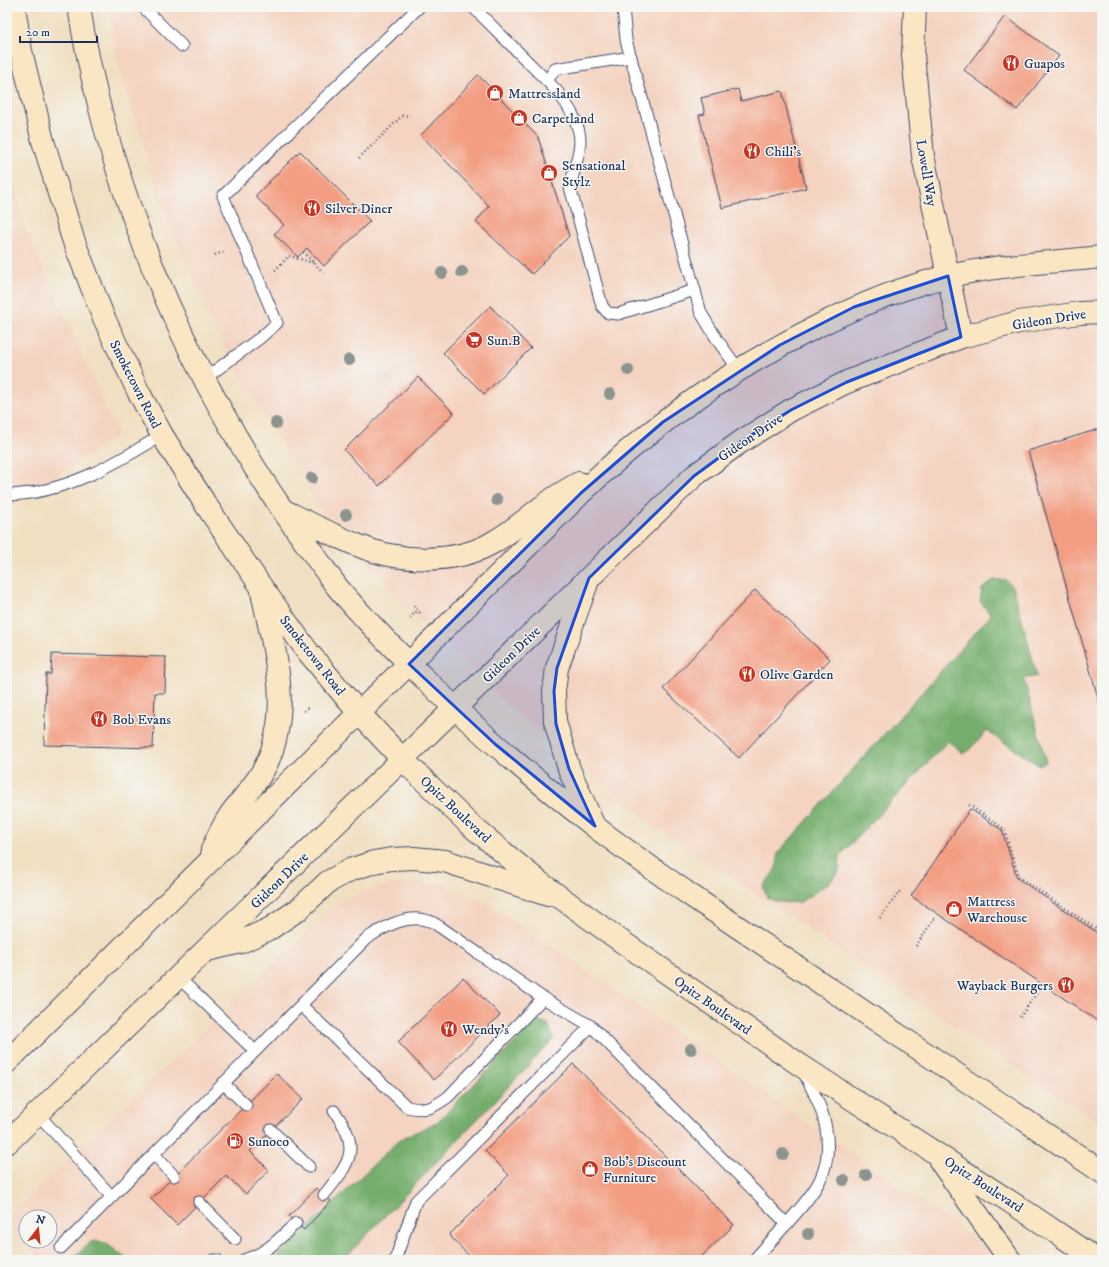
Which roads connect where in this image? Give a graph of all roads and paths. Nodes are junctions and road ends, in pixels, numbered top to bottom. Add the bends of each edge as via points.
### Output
1 (14, 7) edge
2 (79, 7) edge
3 (143, 7) edge
4 (419, 7) edge
5 (473, 7) edge
6 (623, 7) edge
7 (915, 7) edge
8 (182, 46) dead end
9 (631, 57) junction
10 (547, 81) junction
11 (410, 115) dead end
12 (359, 158) dead end
13 (303, 252) dead end
14 (1102, 257) edge
15 (314, 263) junction
16 (275, 270) dead end
17 (323, 272) dead end
18 (948, 276) junction
19 (695, 290) junction
20 (1102, 312) edge
21 (961, 337) junction
22 (739, 370) junction
23 (204, 379) junction
24 (162, 435) junction
25 (602, 473) junction
26 (7, 495) edge
27 (280, 508) junction
28 (589, 578) junction
29 (260, 585) junction
30 (414, 606) dead end
31 (418, 610) junction
32 (422, 615) dead end
33 (410, 618) dead end
34 (409, 664) junction
35 (455, 708) junction
36 (359, 713) junction
37 (403, 760) junction
38 (969, 805) dead end
39 (595, 826) junction
40 (206, 864) junction
41 (900, 891) dead end
42 (565, 901) junction
43 (936, 916) dead end
44 (880, 918) dead end
45 (1102, 933) edge
46 (916, 946) dead end
47 (208, 950) junction
48 (178, 978) junction
49 (1041, 987) dead end
50 (543, 998) junction
51 (301, 1005) junction
52 (1020, 1017) dead end
53 (591, 1026) junction
54 (255, 1051) junction
55 (7, 1062) edge
56 (800, 1065) junction
57 (223, 1083) junction
58 (246, 1105) dead end
59 (334, 1111) dead end
60 (38, 1114) junction
61 (271, 1130) dead end
62 (7, 1143) edge
63 (932, 1151) junction
64 (154, 1154) junction
65 (308, 1167) dead end
66 (1102, 1172) edge
67 (174, 1176) dead end
68 (324, 1195) dead end
69 (112, 1197) junction
70 (200, 1202) dead end
71 (296, 1223) dead end
72 (787, 1224) junction
73 (235, 1239) dead end
74 (61, 1248) dead end
75 (244, 1260) edge
76 (395, 1260) edge
77 (754, 1260) edge
78 (1010, 1260) edge
79 (1097, 1260) edge

1 - 24 main road, Smoketown Road via 21,51 43,141 73,239 103,316
2 - 23 main road via 100,110 120,179 150,263
3 - 8 lane
4 - 23 lane via 223,196 277,323
5 - 10 lane
6 - 9 lane via 626,40
7 - 18 main road, Lowell Way via 913,55 923,156
9 - 10 lane via 555,69
9 - 19 lane
10 - 19 lane via 566,102 579,132 580,148 570,187 602,306 608,313 618,314
11 - 12 path via 402,116
13 - 15 path
14 - 18 main road via 1004,266
15 - 16 path via 289,256
15 - 17 path
18 - 21 main road, Lowell Way
18 - 22 main road via 854,308 780,345
19 - 22 lane via 702,313
20 - 21 main road, Gideon Drive via 1019,322
21 - 28 main road, Gideon Drive via 847,382 791,410 739,443 694,476
22 - 25 main road via 663,422
23 - 27 main road via 228,424
24 - 26 lane via 96,473 64,485 22,495
24 - 29 main road, Smoketown Road
25 - 27 main road via 547,503 516,528 490,544 462,555 432,560 387,554 357,546
25 - 34 main road
27 - 34 main road via 338,587
28 - 35 main road, Gideon Drive
28 - 39 main road via 557,668 554,691 555,721 569,769
29 - 36 main road, Smoketown Road via 308,652
29 - 40 main road via 279,675 280,712 276,739 265,766 230,815
30 - 31 path
31 - 32 path
31 - 33 path
34 - 35 main road
34 - 36 main road
35 - 37 main road, Gideon Drive
35 - 39 main road via 538,781
36 - 37 main road, Opitz Boulevard
36 - 40 main road
37 - 42 main road, Opitz Boulevard via 469,824
37 - 47 main road, Gideon Drive
38 - 45 path via 1004,829 1019,877
39 - 66 main road via 699,901
40 - 55 main road
41 - 44 path
42 - 47 main road via 445,861 392,859 350,870 328,882 299,909 272,928 241,942
42 - 56 main road, Opitz Boulevard
43 - 46 path
47 - 48 main road, Gideon Drive
48 - 54 lane
48 - 60 main road, Gideon Drive
49 - 52 path
50 - 51 lane via 440,927 429,921 407,919 396,922 367,938
50 - 51 lane via 448,1097 432,1108 418,1109 406,1107
50 - 53 lane
51 - 54 lane
53 - 72 lane
53 - 76 lane via 416,1201
54 - 57 lane
56 - 63 main road, Opitz Boulevard
56 - 72 lane via 820,1106 826,1128 827,1155 815,1191
57 - 58 lane
57 - 64 lane
59 - 68 lane via 345,1124 350,1138 350,1151 347,1164
60 - 62 main road, Gideon Drive
60 - 69 lane
61 - 65 lane
63 - 78 main road
63 - 79 main road, Opitz Boulevard
64 - 67 lane
64 - 69 lane
69 - 74 lane
70 - 73 lane
71 - 75 lane via 273,1245
72 - 77 lane

